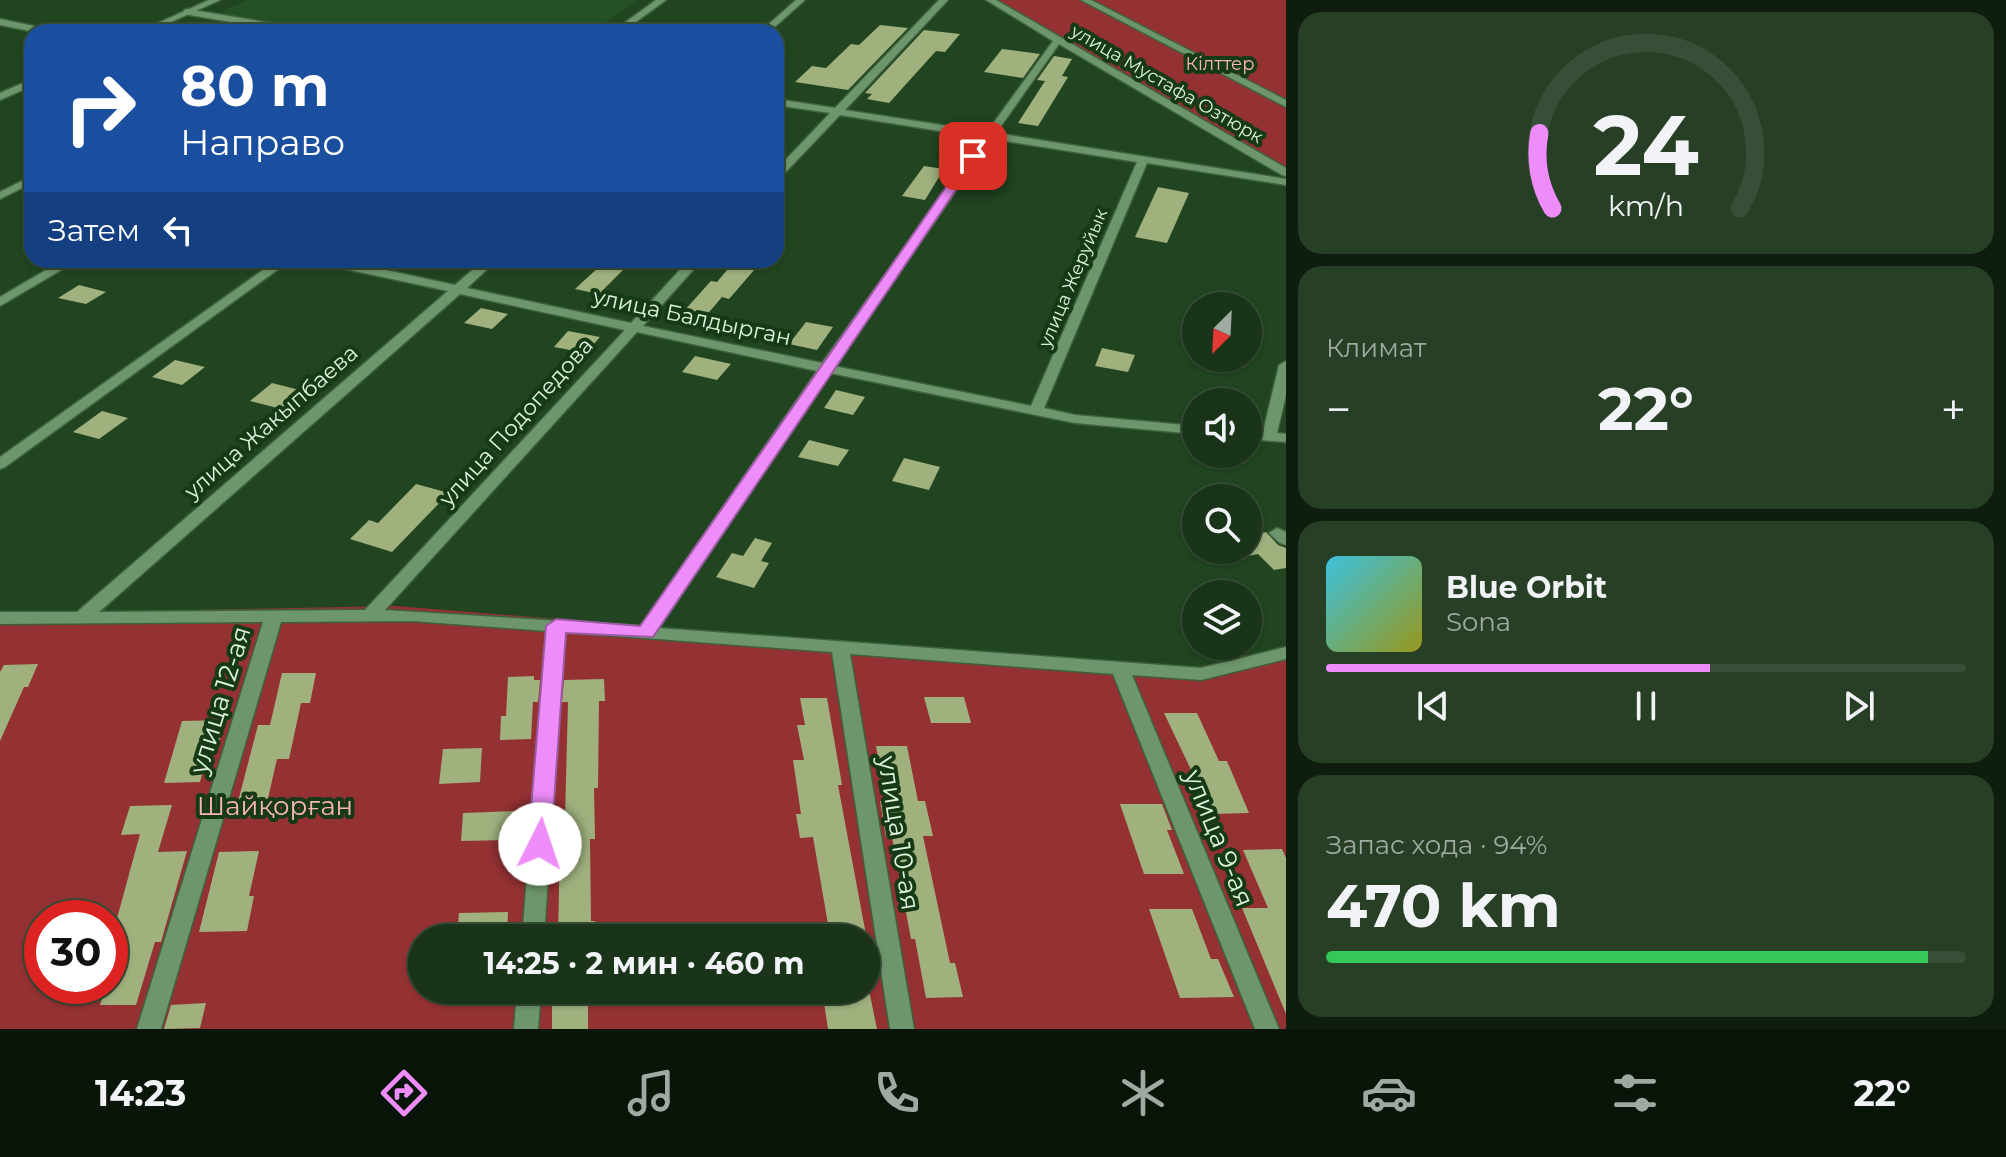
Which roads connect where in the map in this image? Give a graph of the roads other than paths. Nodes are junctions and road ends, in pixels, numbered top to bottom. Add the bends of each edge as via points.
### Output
1 (216, 0) edge
2 (662, 0) edge
3 (801, 0) edge
4 (944, 0) edge
5 (990, 0) edge
6 (1085, 0) edge
7 (187, 12) junction
8 (160, 24) edge
9 (258, 24) edge
10 (628, 24) edge
11 (773, 24) edge
12 (3, 25) edge
13 (24, 28) edge
14 (1058, 40) junction
15 (24, 86) edge
16 (0, 97) edge
17 (784, 103) edge
18 (1286, 104) edge
19 (838, 111) junction
20 (989, 133) junction
21 (1144, 159) junction
22 (784, 168) edge
23 (1286, 173) edge
24 (1286, 182) edge
25 (24, 183) edge
26 (3, 192) edge
27 (24, 196) edge
28 (58, 268) edge
29 (274, 268) edge
30 (359, 268) edge
31 (481, 268) edge
32 (688, 268) edge
33 (456, 289) junction
34 (0, 302) edge
35 (632, 327) junction
36 (1286, 365) edge
37 (826, 368) junction
38 (1036, 411) junction
39 (1182, 429) edge
40 (1262, 436) edge
41 (1269, 437) junction
42 (1286, 438) edge
43 (0, 464) edge
44 (370, 615) junction
45 (274, 616) junction
46 (0, 618) edge
47 (81, 618) junction
48 (556, 626) junction
49 (646, 633) junction
50 (840, 647) junction
51 (1286, 653) edge
52 (1120, 668) junction
53 (534, 924) edge
54 (528, 1004) edge
55 (149, 1029) edge
56 (526, 1029) edge
57 (902, 1029) edge
58 (1267, 1029) edge

1 - 7 street
2 - 10 street
3 - 11 street
4 - 19 street
5 - 14 street, улица Мустафа Озтюрк
6 - 18 street
7 - 8 street
7 - 9 street
12 - 13 street
14 - 20 street
14 - 23 street, улица Мустафа Озтюрк
15 - 16 street
17 - 19 street
19 - 20 street
19 - 22 street
20 - 21 street
20 - 37 street
21 - 24 street
21 - 38 street, улица Жеруйык
25 - 26 street
26 - 27 street
28 - 34 street
29 - 43 street
30 - 33 street, улица Балдырган
31 - 33 street, улица Жакыпбаева
32 - 35 street, улица Подопедова
33 - 35 street, улица Балдырган
33 - 47 street, улица Жакыпбаева
35 - 37 street, улица Балдырган
35 - 44 street, улица Подопедова
36 - 41 street
37 - 38 street, улица Балдырган
37 - 49 street
38 - 39 street, улица Балдырган
40 - 41 street
41 - 42 street
44 - 45 street
44 - 48 street
45 - 47 street
45 - 55 street, улица 12-ая
46 - 47 street
48 - 49 street
48 - 53 street
49 - 50 street
50 - 52 street
50 - 57 street, улица 10-ая
51 - 52 street via 1201,674
52 - 58 street, улица 9-ая
54 - 56 street

